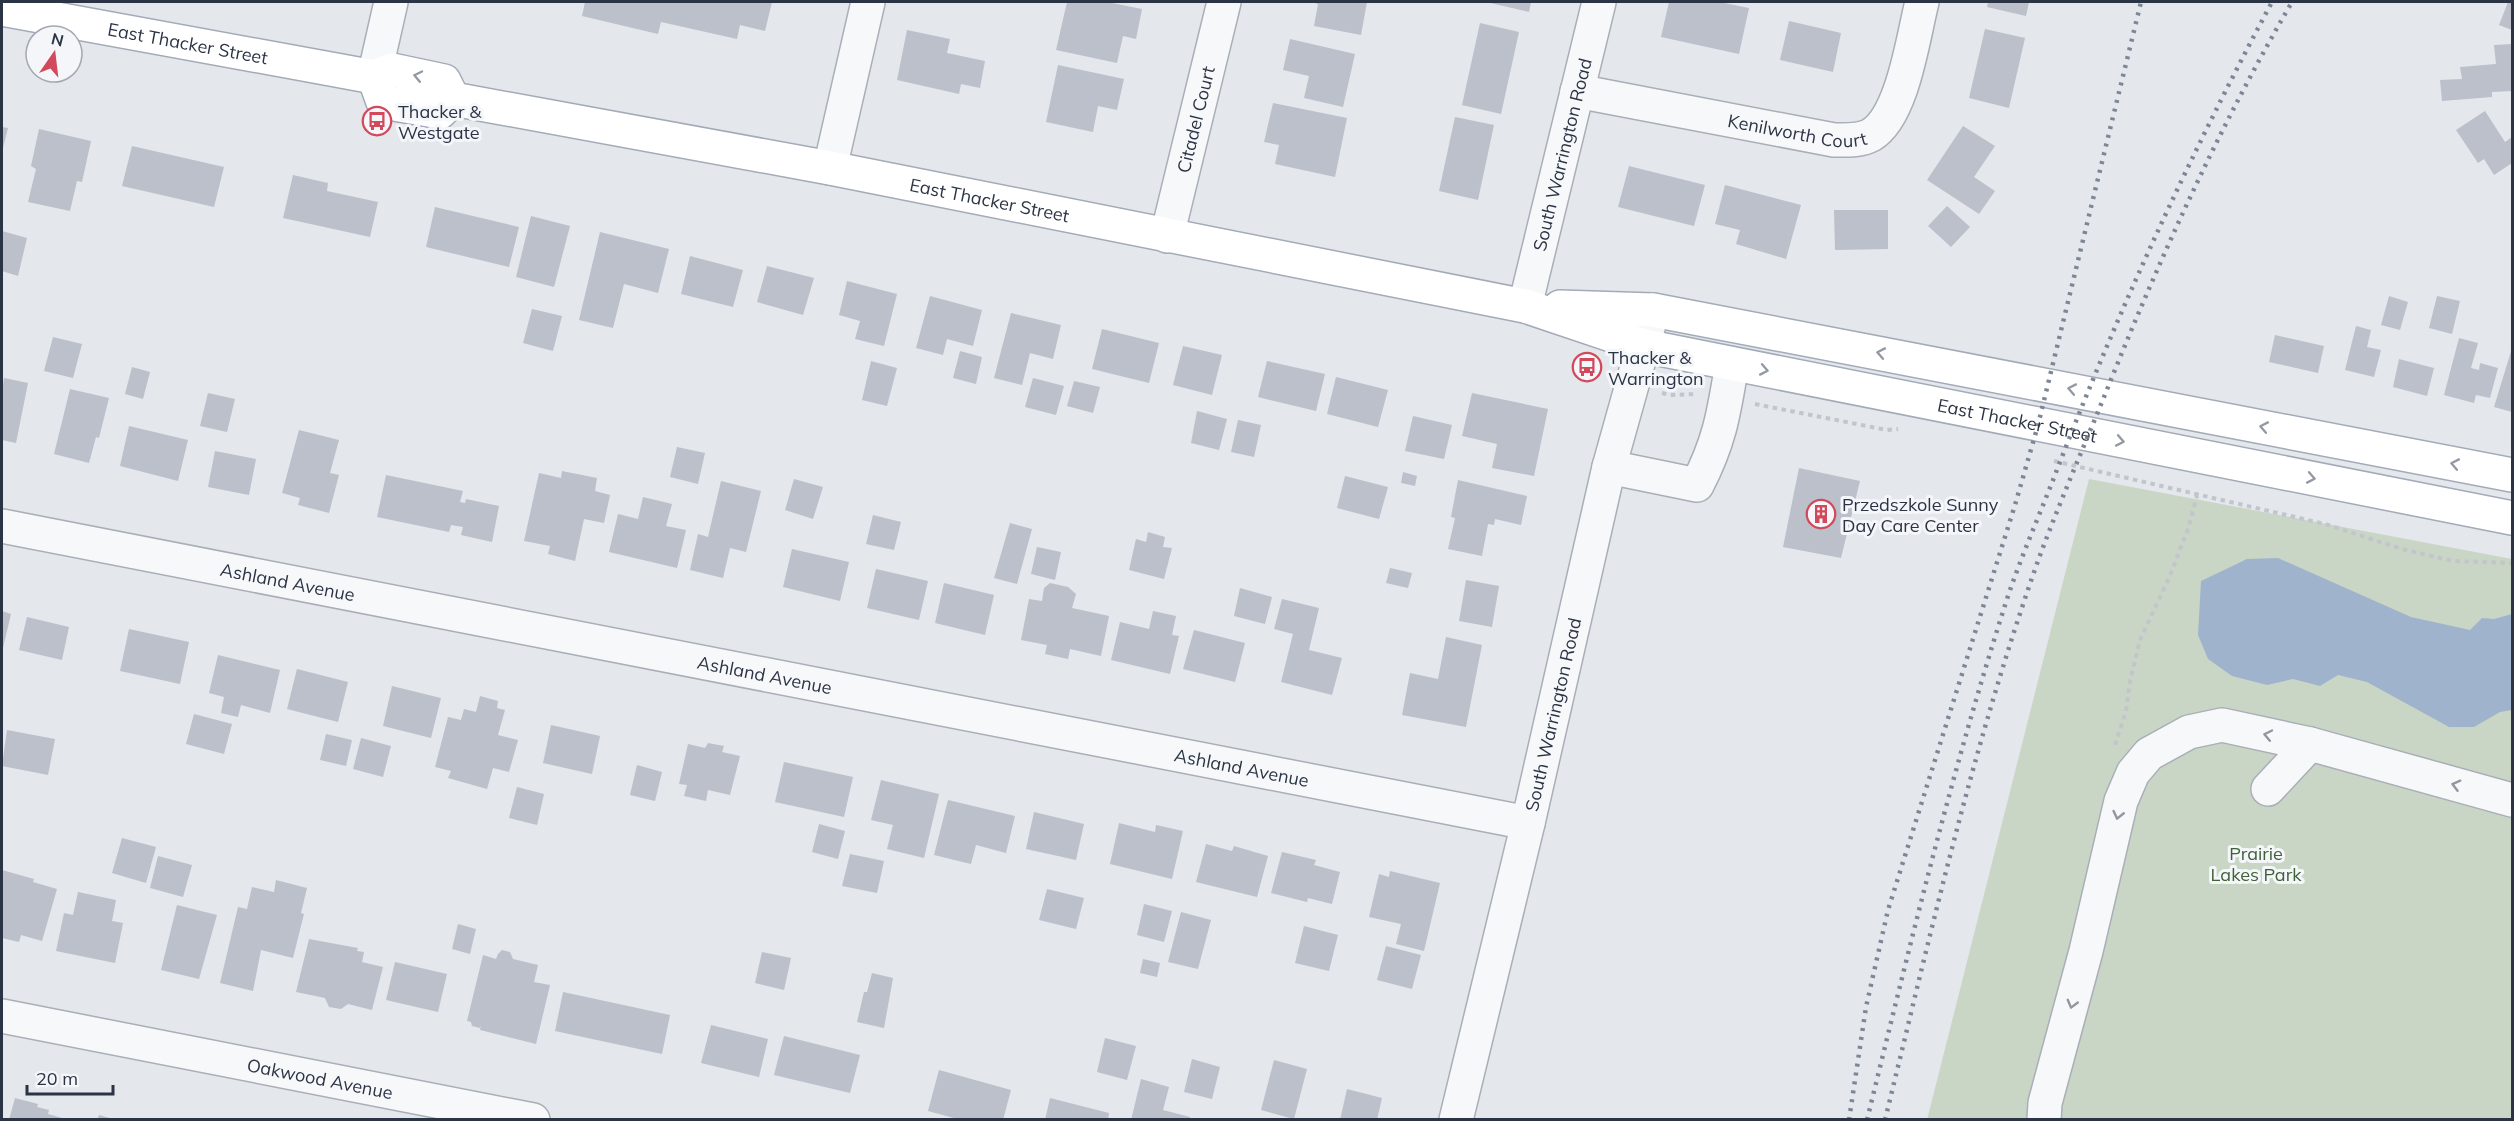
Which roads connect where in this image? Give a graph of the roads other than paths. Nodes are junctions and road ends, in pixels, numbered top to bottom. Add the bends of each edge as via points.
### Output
1 (391, 2) edge
2 (868, 2) edge
3 (1224, 2) edge
4 (1599, 2) edge
5 (1922, 2) edge
6 (2, 9) edge
7 (374, 77) junction
8 (1577, 91) junction
9 (830, 168) junction
10 (1167, 236) junction
11 (1525, 306) junction
12 (1653, 310) junction
13 (1644, 346) junction
14 (1732, 364) junction
15 (1609, 468) junction
16 (2512, 475) edge
17 (2512, 518) edge
18 (2, 526) edge
19 (2310, 744) junction
20 (2268, 789) dead end
21 (2512, 800) edge
22 (1528, 823) junction
23 (2, 1017) edge
24 (533, 1119) edge
25 (1456, 1119) edge
26 (2044, 1119) edge

1 - 7 street
2 - 9 street
3 - 10 street, Citadel Court
4 - 8 street, South Warrington Road
5 - 8 street, Kenilworth Court via 1892,109 1881,128 1868,137 1834,140
6 - 7 main road, East Thacker Street
7 - 9 main road, East Thacker Street via 392,70 444,81 453,99
8 - 11 street, South Warrington Road
9 - 10 main road, East Thacker Street
10 - 11 main road, East Thacker Street
11 - 12 main road, East Thacker Street
11 - 13 main road, East Thacker Street
12 - 13 street, South Warrington Road
16 -> 12 main road, East Thacker Street
13 - 14 main road, East Thacker Street
13 - 15 street, South Warrington Road
14 - 15 street via 1722,425 1697,485
14 -> 17 main road, East Thacker Street
15 - 22 street, South Warrington Road
18 - 22 street, Ashland Avenue
19 - 20 street
21 -> 19 street
19 -> 26 street via 2222,725 2189,732 2149,754 2133,773 2121,801
22 - 25 street, South Warrington Road
23 - 24 street, Oakwood Avenue

